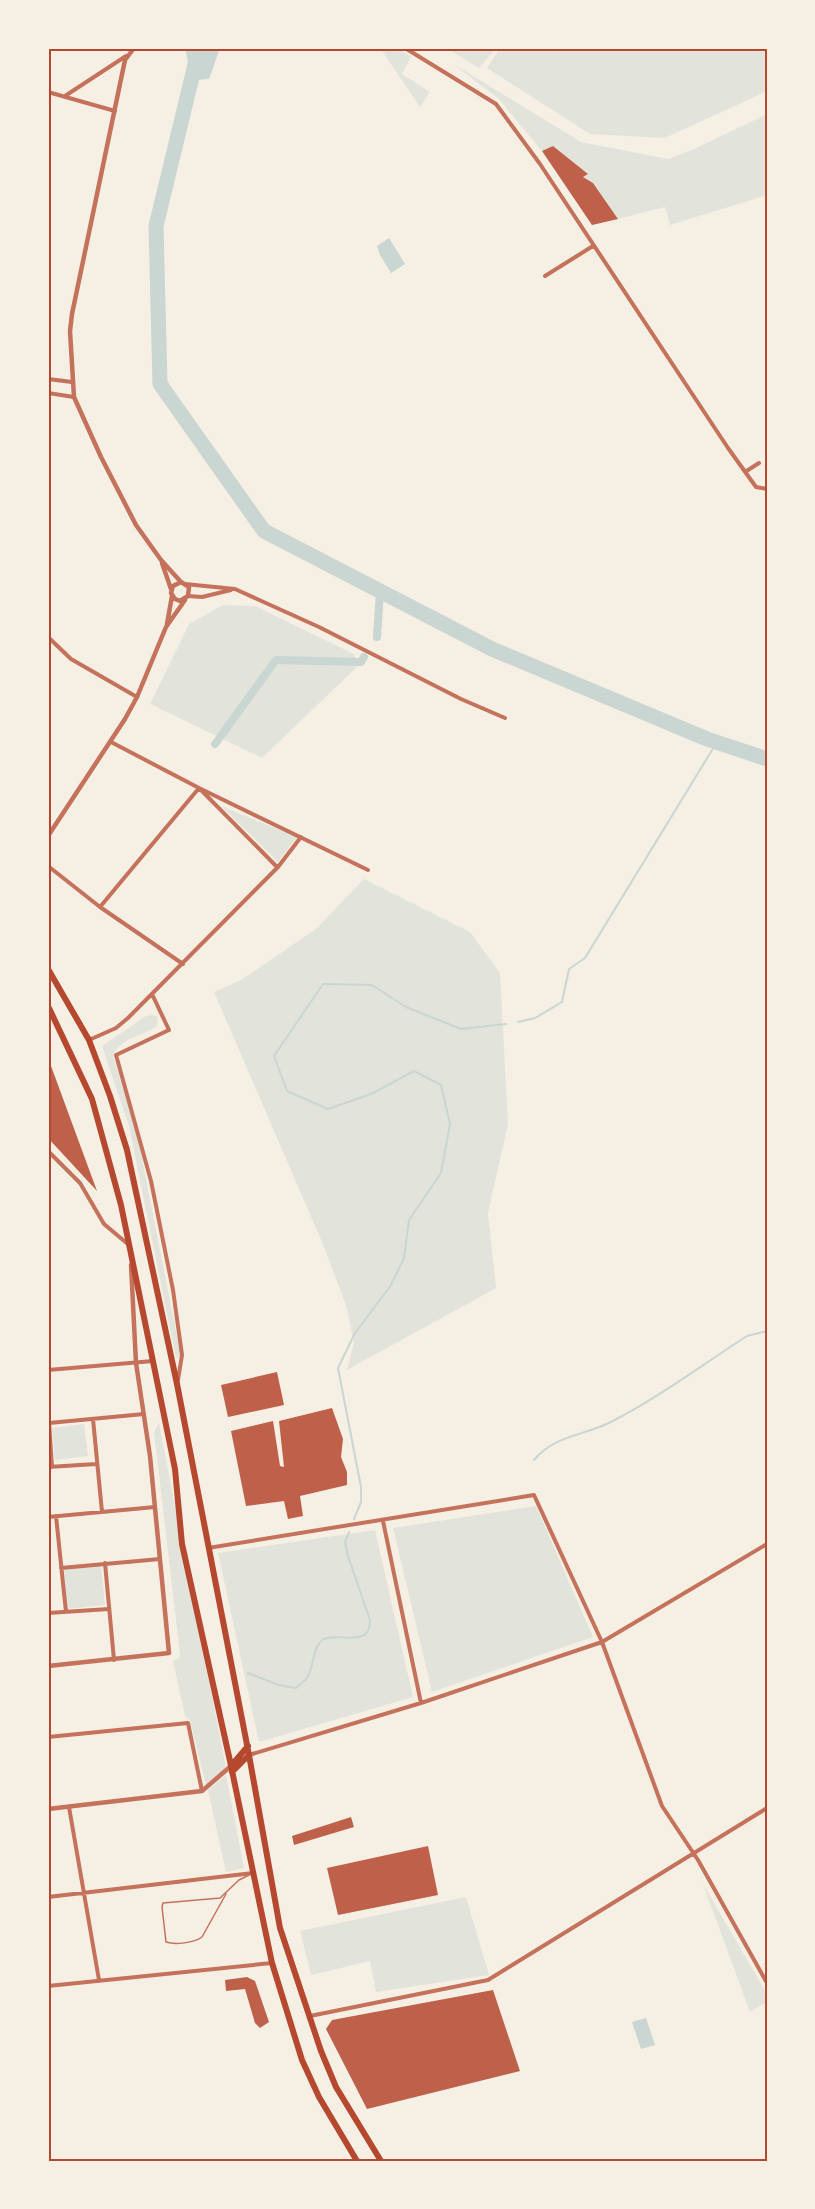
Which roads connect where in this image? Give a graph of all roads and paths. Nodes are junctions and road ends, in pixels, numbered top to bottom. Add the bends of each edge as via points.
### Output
1 (134, 48) edge
2 (405, 48) edge
3 (126, 56) junction
4 (48, 92) edge
5 (65, 96) junction
6 (115, 111) junction
7 (593, 246) junction
8 (545, 276) dead end
9 (48, 379) edge
10 (72, 382) junction
11 (48, 393) edge
12 (74, 397) junction
13 (759, 463) dead end
14 (745, 472) junction
15 (767, 489) edge
16 (161, 560) junction
17 (183, 583) junction
18 (171, 589) junction
19 (235, 589) junction
20 (172, 596) junction
21 (187, 598) junction
22 (166, 627) junction
23 (48, 637) edge
24 (137, 697) junction
25 (505, 718) dead end
26 (111, 742) junction
27 (199, 788) junction
28 (48, 836) edge
29 (301, 837) junction
30 (48, 866) edge
31 (278, 867) junction
32 (368, 870) dead end
33 (100, 907) junction
34 (183, 964) junction
35 (48, 969) edge
36 (152, 994) junction
37 (48, 1006) edge
38 (89, 1040) junction
39 (48, 1151) edge
40 (130, 1246) junction
41 (153, 1361) junction
42 (136, 1363) junction
43 (48, 1370) edge
44 (177, 1384) junction
45 (48, 1407) edge
46 (144, 1413) junction
47 (93, 1419) junction
48 (49, 1423) edge
49 (96, 1464) junction
50 (50, 1467) edge
51 (156, 1507) junction
52 (102, 1512) junction
53 (56, 1516) junction
54 (48, 1517) edge
55 (383, 1521) junction
56 (767, 1544) edge
57 (207, 1548) junction
58 (160, 1559) junction
59 (105, 1563) junction
60 (62, 1568) junction
61 (109, 1609) junction
62 (66, 1612) junction
63 (48, 1613) edge
64 (602, 1642) junction
65 (114, 1661) junction
66 (48, 1666) edge
67 (421, 1703) junction
68 (48, 1737) edge
69 (248, 1746) junction
70 (249, 1755) junction
71 (232, 1769) junction
72 (202, 1791) junction
73 (69, 1807) junction
74 (767, 1808) edge
75 (48, 1809) edge
76 (694, 1853) junction
77 (253, 1873) junction
78 (85, 1893) junction
79 (226, 1894) junction
80 (48, 1897) edge
81 (272, 1963) junction
82 (99, 1980) junction
83 (767, 1983) edge
84 (48, 1986) edge
85 (309, 2016) junction
86 (357, 2161) edge
87 (381, 2161) edge

1 - 3 street
2 - 7 street via 494,102
3 - 5 street
3 - 6 street
4 - 5 street
5 - 6 street
6 - 10 street via 72,314
7 - 8 street
7 - 14 street
9 - 10 street
10 - 12 street
11 - 12 street
12 - 16 street via 123,502
13 - 14 street
14 - 15 street via 757,488
16 - 17 street
16 - 18 street
17 - 18 street
17 - 19 street
17 - 21 street via 189,587
18 - 20 street
19 - 21 street
19 - 25 street
20 - 21 street via 180,601
20 - 22 street
21 - 22 street
22 - 24 street
23 - 24 street via 71,659
24 - 26 street
26 - 27 street
26 - 28 street
27 - 29 street
27 - 31 street
27 - 33 street
29 - 31 street
29 - 32 street
30 - 33 street
31 - 34 street
33 - 34 street
34 - 36 street
35 - 38 main road
36 - 38 street via 122,1023
36 - 44 street via 169,1030 116,1055 151,1181 173,1290 183,1360
37 - 40 main road via 92,1099
38 - 44 main road via 127,1150
39 - 40 street via 80,1183 105,1224
40 - 41 main road
40 - 42 street
41 - 42 street
41 - 71 main road via 175,1469 182,1544
42 - 43 street
42 - 46 street
44 - 57 main road
45 - 48 street
46 - 47 street
46 - 51 street
47 - 48 street
47 - 49 street
48 - 50 street
49 - 50 street
49 - 52 street
51 - 52 street
51 - 58 street
52 - 53 street
53 - 54 street
53 - 60 street
55 - 57 street
55 - 64 street via 534,1495
55 - 67 street
56 - 64 street
57 - 69 main road
58 - 59 street
58 - 65 street via 169,1654
59 - 60 street
59 - 61 street
60 - 62 street
61 - 62 street
61 - 65 street
62 - 63 street
64 - 67 street
64 - 76 street via 662,1806
65 - 66 street
67 - 70 street
68 - 72 street via 188,1723
69 - 70 main road
69 - 71 main road
70 - 71 main road
70 - 85 main road via 280,1928
71 - 72 street
71 - 77 main road
72 - 73 street
73 - 75 street
73 - 78 street
74 - 76 street
76 - 83 street
76 - 85 street via 488,1980
77 - 78 street
77 - 79 lane via 239,1880
77 - 81 main road
78 - 80 street
78 - 82 street
79 - 79 lane via 212,1900 163,1903 166,1941 171,1944 202,1937
81 - 82 street
81 - 86 main road via 302,2060
82 - 84 street
85 - 87 main road via 336,2087

